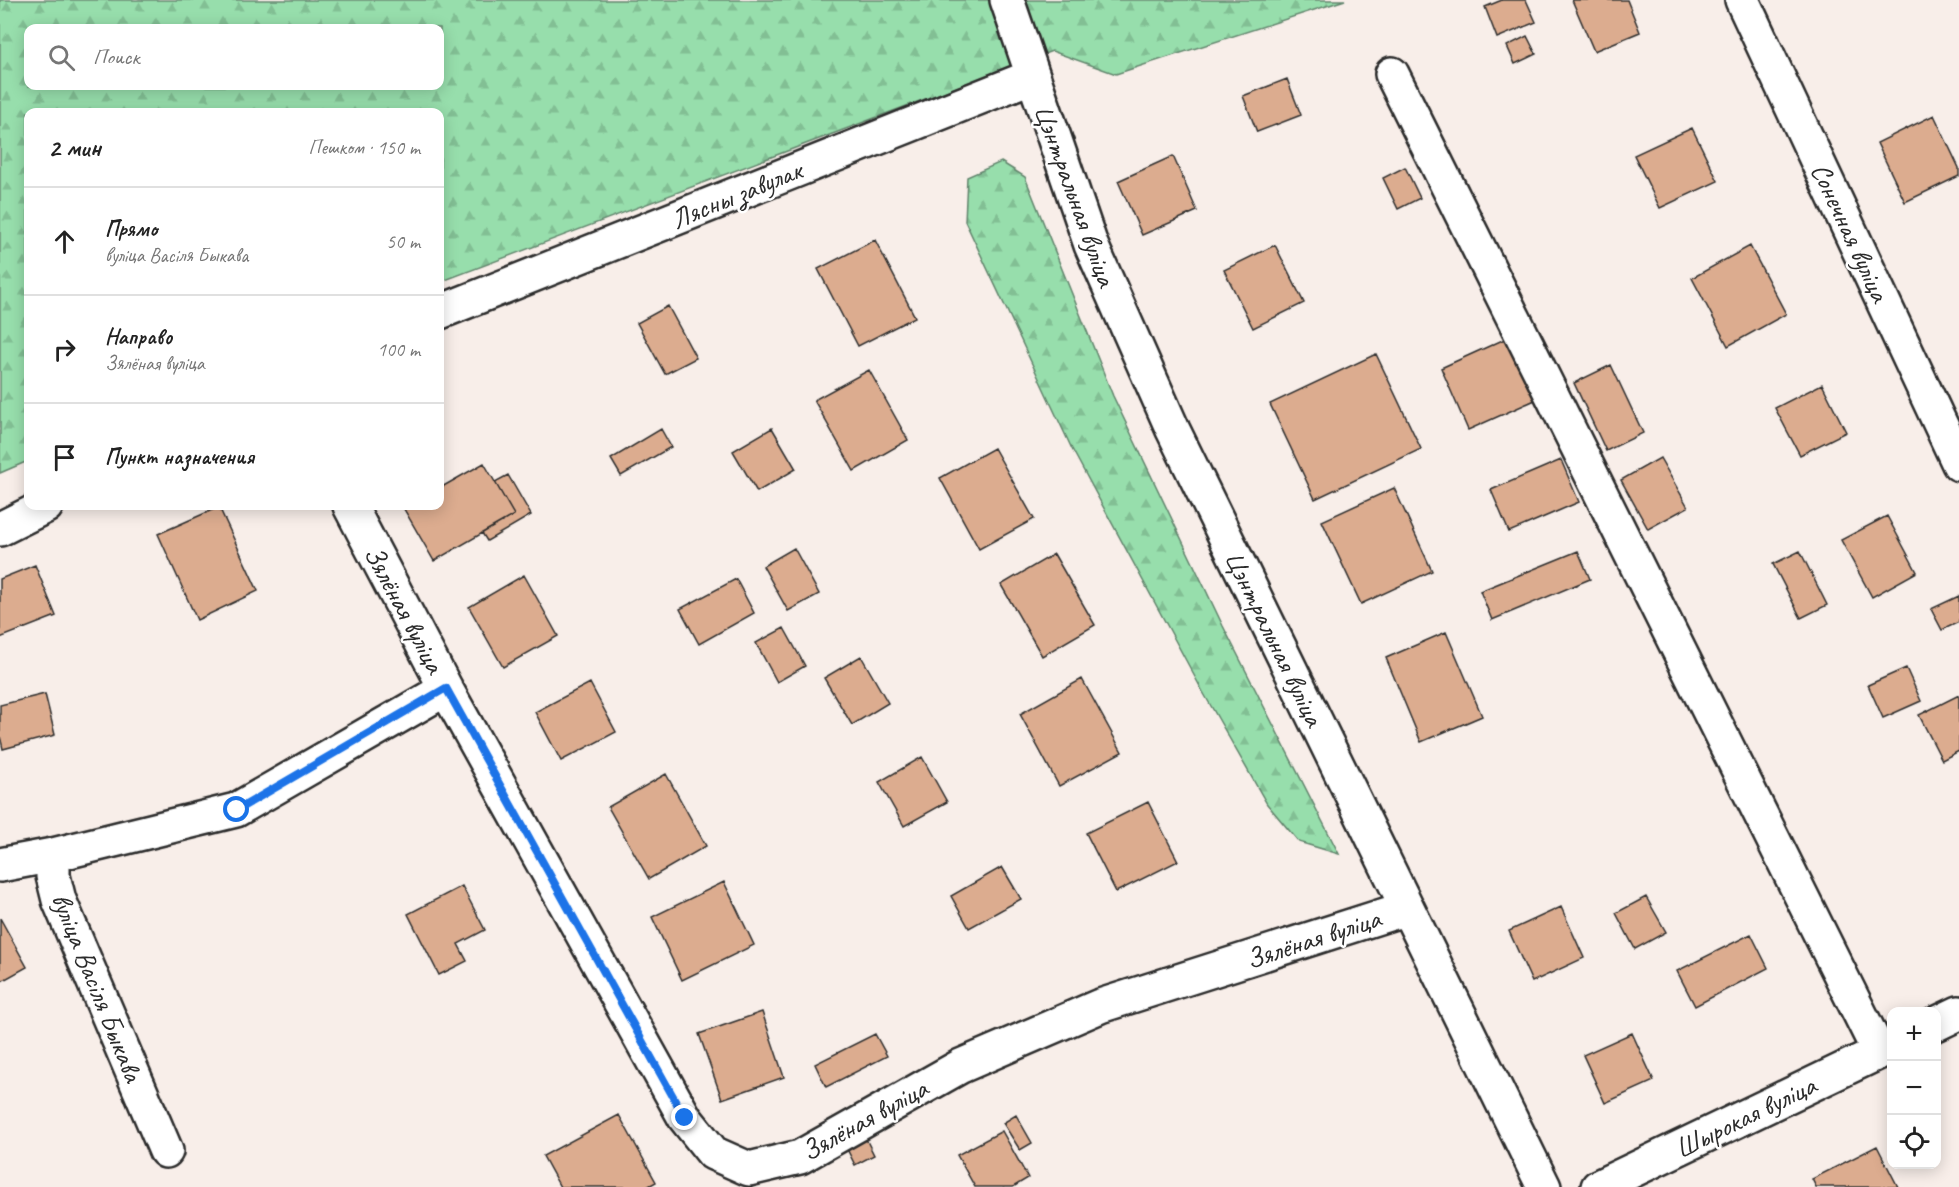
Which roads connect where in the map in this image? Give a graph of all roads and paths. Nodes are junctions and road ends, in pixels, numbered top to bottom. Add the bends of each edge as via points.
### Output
1 (1007, 0) edge
2 (1742, 0) edge
3 (1392, 74) dead end
4 (1033, 76) junction
5 (444, 310) edge
6 (1959, 464) edge
7 (38, 510) edge
8 (352, 510) edge
9 (0, 530) edge
10 (446, 688) junction
11 (53, 855) junction
12 (0, 865) edge
13 (1407, 908) junction
14 (1959, 1013) edge
15 (1941, 1022) edge
16 (1885, 1049) edge
17 (166, 1151) dead end
18 (1544, 1187) edge
19 (1598, 1187) edge

1 - 4 street, Цэнтральная вуліца
2 - 6 street, Сонечная вуліца
3 - 16 street
4 - 5 street, Лясны завулак
4 - 13 street, Цэнтральная вуліца via 1091,245 1173,430
7 - 9 street
8 - 10 street, Зялёная вуліца
10 - 11 street, вуліца Васіля Быкава via 237,810
10 - 13 street, Зялёная вуліца via 685,1118 713,1153 749,1169 800,1157 962,1066 1100,1006
11 - 12 street
11 - 17 street, вуліца Васіля Быкава via 59,900
13 - 18 street, Цэнтральная вуліца
14 - 15 street
16 - 19 street, Шырокая вуліца

